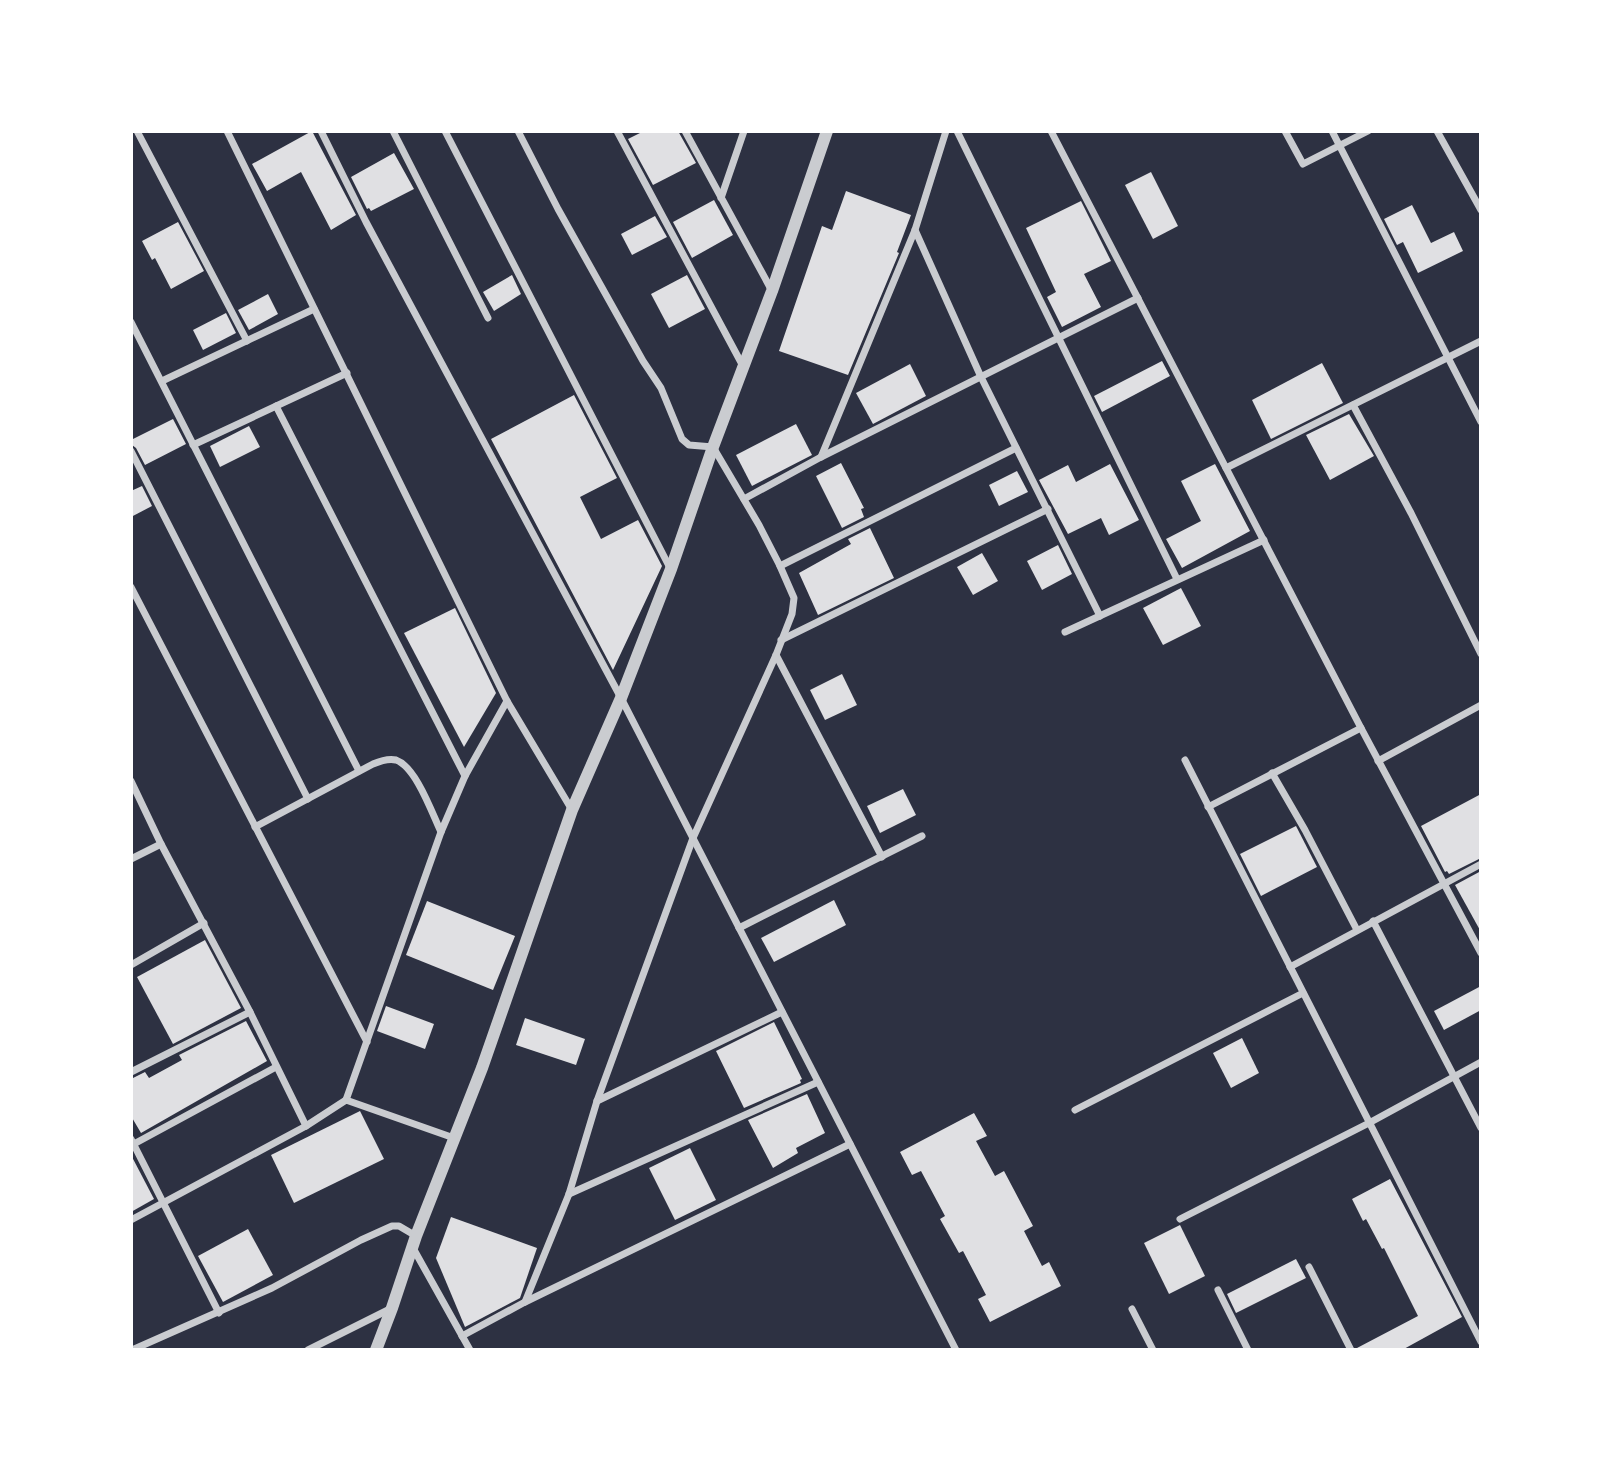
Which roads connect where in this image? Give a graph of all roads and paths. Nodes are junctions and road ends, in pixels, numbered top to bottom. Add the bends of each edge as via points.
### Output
1 (137, 131) edge
2 (228, 131) edge
3 (321, 131) edge
4 (393, 131) edge
5 (445, 131) edge
6 (518, 131) edge
7 (617, 131) edge
8 (685, 131) edge
9 (744, 131) edge
10 (827, 131) edge
11 (946, 131) edge
12 (957, 131) edge
13 (1052, 131) edge
14 (1285, 131) edge
15 (1332, 131) edge
16 (1368, 131) edge
17 (1437, 131) edge
18 (1339, 146) junction
19 (721, 198) junction
20 (1481, 210) edge
21 (915, 230) junction
22 (772, 291) junction
23 (1138, 298) junction
24 (314, 309) junction
25 (488, 318) dead end
26 (131, 322) edge
27 (1060, 337) junction
28 (247, 341) junction
29 (1481, 341) edge
30 (1448, 357) junction
31 (744, 368) junction
32 (346, 373) junction
33 (981, 377) junction
34 (162, 381) junction
35 (1353, 404) junction
36 (276, 406) junction
37 (1481, 422) edge
38 (193, 445) junction
39 (713, 447) junction
40 (1016, 448) junction
41 (131, 451) edge
42 (821, 457) junction
43 (1226, 468) junction
44 (744, 499) junction
45 (1048, 509) junction
46 (1264, 540) junction
47 (780, 566) junction
48 (671, 569) junction
49 (1177, 579) junction
50 (131, 587) edge
51 (1100, 616) junction
52 (1065, 632) dead end
53 (781, 640) junction
54 (1481, 654) edge
55 (776, 655) junction
56 (621, 698) junction
57 (507, 701) junction
58 (1481, 705) edge
59 (1361, 728) junction
60 (1185, 760) dead end
61 (1378, 761) junction
62 (359, 771) junction
63 (1272, 773) junction
64 (465, 776) junction
65 (131, 781) edge
66 (308, 799) junction
67 (1208, 807) junction
68 (572, 810) junction
69 (255, 827) junction
70 (441, 832) junction
71 (922, 836) dead end
72 (693, 838) junction
73 (162, 844) junction
74 (882, 857) junction
75 (131, 859) edge
76 (1481, 864) edge
77 (1444, 883) junction
78 (1373, 922) junction
79 (204, 923) junction
80 (739, 928) junction
81 (1357, 930) junction
82 (1481, 953) edge
83 (131, 965) edge
84 (1290, 967) junction
85 (1303, 993) junction
86 (250, 1012) junction
87 (782, 1012) junction
88 (366, 1042) junction
89 (1481, 1062) edge
90 (276, 1067) junction
91 (131, 1072) edge
92 (1455, 1076) junction
93 (818, 1082) junction
94 (346, 1100) junction
95 (597, 1101) junction
96 (1075, 1110) dead end
97 (1369, 1123) junction
98 (306, 1126) junction
99 (1481, 1128) edge
100 (454, 1138) junction
101 (132, 1143) edge
102 (850, 1144) junction
103 (569, 1194) junction
104 (163, 1204) junction
105 (1180, 1219) dead end
106 (131, 1220) edge
107 (414, 1242) junction
108 (1309, 1267) dead end
109 (1218, 1290) dead end
110 (525, 1302) junction
111 (393, 1308) junction
112 (1132, 1309) dead end
113 (219, 1313) junction
114 (462, 1336) junction
115 (1481, 1342) edge
116 (132, 1350) edge
117 (308, 1350) edge
118 (376, 1350) edge
119 (470, 1350) edge
120 (956, 1350) edge
121 (1153, 1350) edge
122 (1248, 1350) edge
123 (1351, 1350) edge

1 - 28 street
2 - 24 street
3 - 56 street
4 - 25 street
5 - 48 street
6 - 39 street via 662,388 682,439 689,445
7 - 31 street
8 - 19 street
9 - 19 street
10 - 22 street
11 - 21 street
12 - 27 street
13 - 23 street
14 - 18 street via 1303,164
15 - 18 street
16 - 18 street
17 - 20 street
18 - 30 street
19 - 22 street
21 - 33 street
21 - 42 street
22 - 31 street
23 - 27 street
23 - 43 street
24 - 28 street
24 - 32 street
26 - 34 street
27 - 33 street
27 - 49 street
28 - 34 street
29 - 30 street
30 - 35 street
30 - 37 street
31 - 39 street
32 - 36 street
32 - 57 street
33 - 40 street
33 - 42 street
34 - 38 street
35 - 43 street
35 - 54 street
36 - 38 street
36 - 64 street
38 - 62 street
39 - 44 street
39 - 48 street
40 - 45 street
40 - 47 street
41 - 66 street
42 - 44 street
43 - 46 street
44 - 47 street
45 - 51 street
45 - 53 street
46 - 49 street
46 - 59 street
47 - 53 street via 794,598
48 - 56 street
49 - 51 street
50 - 69 street
51 - 52 street
53 - 55 street
55 - 72 street
55 - 74 street
56 - 68 street
56 - 72 street
57 - 64 street
57 - 68 street
58 - 61 street
59 - 61 street
59 - 63 street
60 - 67 street
61 - 77 street
62 - 66 street
62 - 70 street via 383,760 406,767
63 - 67 street
63 - 81 street
64 - 70 street
65 - 73 street
66 - 69 street
67 - 84 street
68 - 100 street
69 - 88 street
70 - 88 street
71 - 74 street
72 - 80 street
72 - 95 street
73 - 75 street
73 - 79 street
74 - 80 street
76 - 77 street
77 - 78 street
77 - 82 street
78 - 81 street
78 - 92 street
79 - 83 street
79 - 86 street
80 - 87 street
81 - 84 street
84 - 85 street
85 - 96 street
85 - 97 street
86 - 90 street
86 - 91 street
87 - 93 street
87 - 95 street
88 - 94 street
89 - 92 street
90 - 98 street
90 - 101 street
92 - 97 street
92 - 99 street
93 - 102 street
93 - 103 street
94 - 98 street
94 - 100 street
95 - 103 street
97 - 105 street
97 - 115 street
98 - 104 street
100 - 107 street
101 - 104 street
102 - 110 street
102 - 120 street
103 - 110 street
104 - 106 street
104 - 113 street
107 - 111 street
107 - 113 street via 399,1226 392,1226
107 - 114 street
108 - 123 street
109 - 122 street
110 - 114 street
111 - 117 street
111 - 118 street
112 - 121 street
113 - 116 street
114 - 119 street

